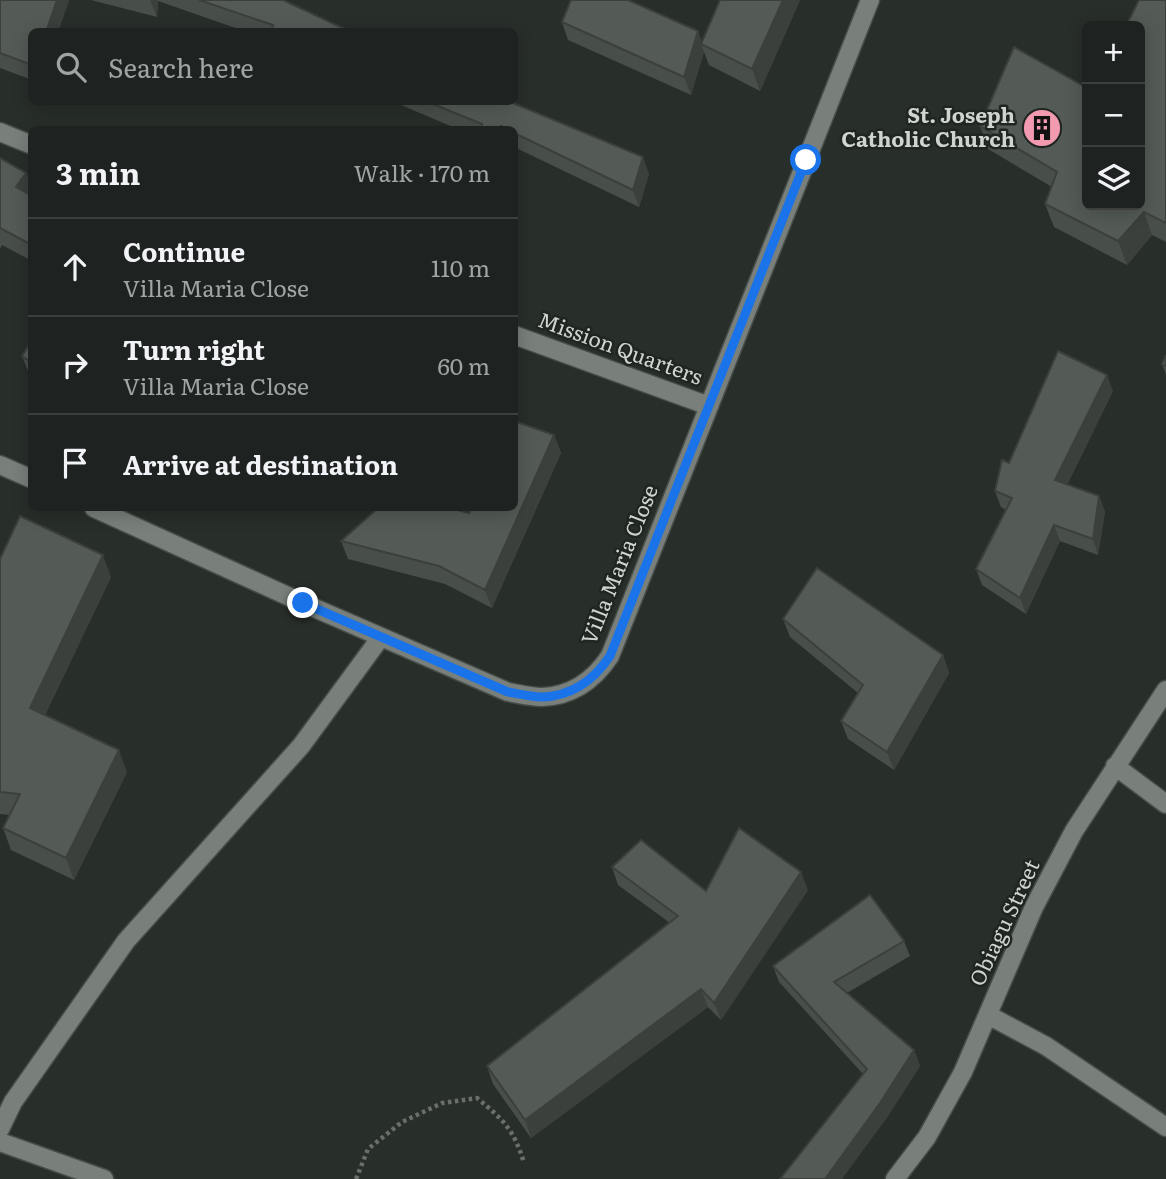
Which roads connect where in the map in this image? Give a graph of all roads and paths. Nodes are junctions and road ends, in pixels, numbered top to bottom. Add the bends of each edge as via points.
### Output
1 (870, 0) edge
2 (0, 132) edge
3 (28, 143) edge
4 (518, 336) edge
5 (709, 406) junction
6 (0, 465) edge
7 (28, 477) edge
8 (101, 511) edge
9 (381, 637) junction
10 (1166, 690) edge
11 (1115, 766) junction
12 (1166, 804) edge
13 (988, 1016) junction
14 (1166, 1127) edge
15 (0, 1129) edge
16 (0, 1142) edge
17 (524, 1163) dead end
18 (104, 1179) edge
19 (356, 1179) edge
20 (895, 1179) edge

1 - 5 street, Villa Maria Close
2 - 3 street
4 - 5 street, Mission Quarters
5 - 9 street, Villa Maria Close via 610,656 579,688 542,697 508,692
6 - 7 street
8 - 9 street, Villa Maria Close
9 - 15 street via 301,746 125,941 13,1102
10 - 11 street, Obiagu Street
11 - 12 street
11 - 13 street, Obiagu Street via 1034,907
13 - 14 street via 1046,1046
13 - 20 street, Obiagu Street via 927,1137
16 - 18 street
17 - 19 path via 516,1138 477,1098 442,1103 402,1122 368,1149

